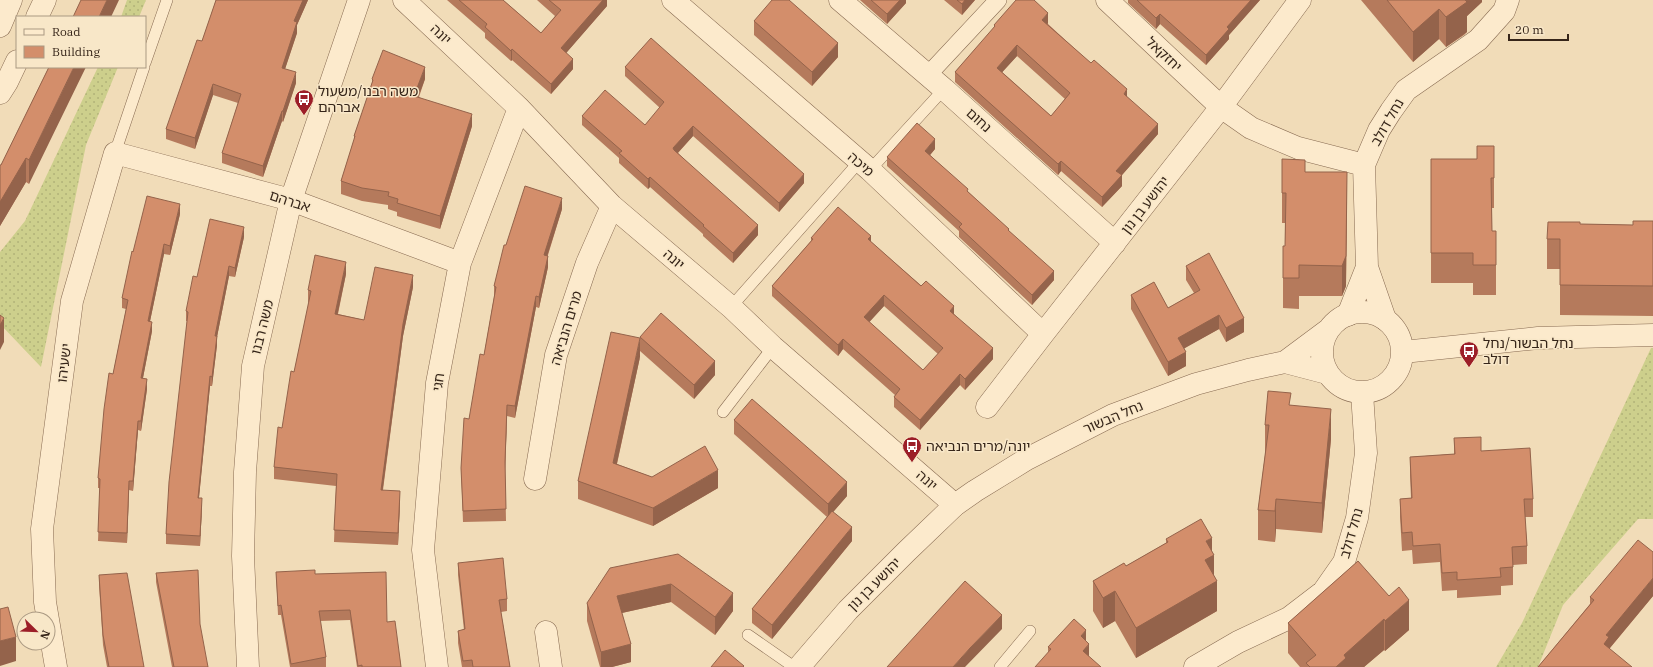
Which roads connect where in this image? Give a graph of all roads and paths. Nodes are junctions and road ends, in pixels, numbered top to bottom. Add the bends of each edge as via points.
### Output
1 (11, 0) edge
2 (45, 0) edge
3 (167, 0) edge
4 (359, 0) edge
5 (404, 0) edge
6 (673, 0) edge
7 (840, 0) edge
8 (998, 0) edge
9 (1107, 0) edge
10 (1300, 0) edge
11 (1508, 0) edge
12 (37, 16) edge
13 (0, 26) edge
14 (146, 61) edge
15 (16, 63) edge
16 (144, 68) edge
17 (927, 76) junction
18 (944, 89) junction
19 (0, 93) edge
20 (1221, 107) junction
21 (519, 108) junction
22 (115, 153) junction
23 (1364, 165) junction
24 (865, 166) junction
25 (291, 200) junction
26 (612, 206) junction
27 (1115, 244) junction
28 (460, 263) junction
29 (1367, 267) junction
30 (731, 307) junction
31 (1348, 315) junction
32 (1385, 319) junction
33 (1328, 330) junction
34 (1043, 334) junction
35 (1653, 335) edge
36 (773, 346) junction
37 (1403, 352) junction
38 (1285, 362) junction
39 (1327, 373) junction
40 (1362, 393) junction
41 (987, 407) dead end
42 (723, 412) dead end
43 (535, 479) dead end
44 (955, 505) junction
45 (1030, 631) dead end
46 (546, 632) dead end
47 (748, 635) dead end
48 (56, 667) edge
49 (248, 667) edge
50 (437, 667) edge
51 (551, 667) edge
52 (794, 667) edge
53 (799, 667) edge
54 (1000, 667) edge
55 (1195, 667) edge

1 - 13 street
2 - 12 street
3 - 14 lane
4 - 25 street, משה רבנו
5 - 21 street, יונה
6 - 24 street, מיכה
7 - 17 street, נחום
8 - 17 street
9 - 20 street, יחזקאל
10 - 20 street, יהושע בן נון
11 - 23 street, נחל דולב via 1504,11 1478,40 1406,90 1387,117
15 - 19 street
16 - 22 lane, ישעיהו
17 - 18 street, נחום
18 - 24 lane
18 - 27 street, נחום
20 - 23 street, יחזקאל via 1251,128 1298,148
20 - 27 street, יהושע בן נון
21 - 26 street, יונה
21 - 28 street, חגי
22 - 25 street, אברהם
22 - 48 street, ישעיהו via 72,301 42,529 45,602
23 - 29 street, נחל דולב
24 - 30 lane
24 - 34 street, מיכה
25 - 28 street, אברהם
25 - 49 street, משה רבנו via 252,366 243,556
26 - 30 street, יונה
26 - 43 street, מרים הנביאה via 587,263 556,355
27 - 34 street, יהושע בן נון
28 - 50 street, חגי via 437,383 423,550
29 - 31 street, נחל דולב
29 - 32 street, נחל דולב
30 - 36 street, יונה
31 - 32 street via 1366,312
31 - 33 street via 1337,320
32 - 37 street via 1398,334
33 - 38 street, נחל הבשור
33 - 39 street via 1323,340 1322,352
34 - 41 street, יהושע בן נון
35 - 37 street via 1538,338
36 - 42 lane
36 - 44 street, יונה
37 - 40 street via 1393,377 1385,385 1374,391
38 - 39 street, נחל הבשור
38 - 44 street, נחל הבשור via 1196,384 1113,415 1027,459
39 - 40 street via 1340,386
40 - 55 street, נחל דולב via 1366,453 1357,518 1344,562 1323,592 1289,618 1238,642
44 - 53 street, יהושע בן נון via 848,610
45 - 54 lane
46 - 51 street
47 - 52 lane

